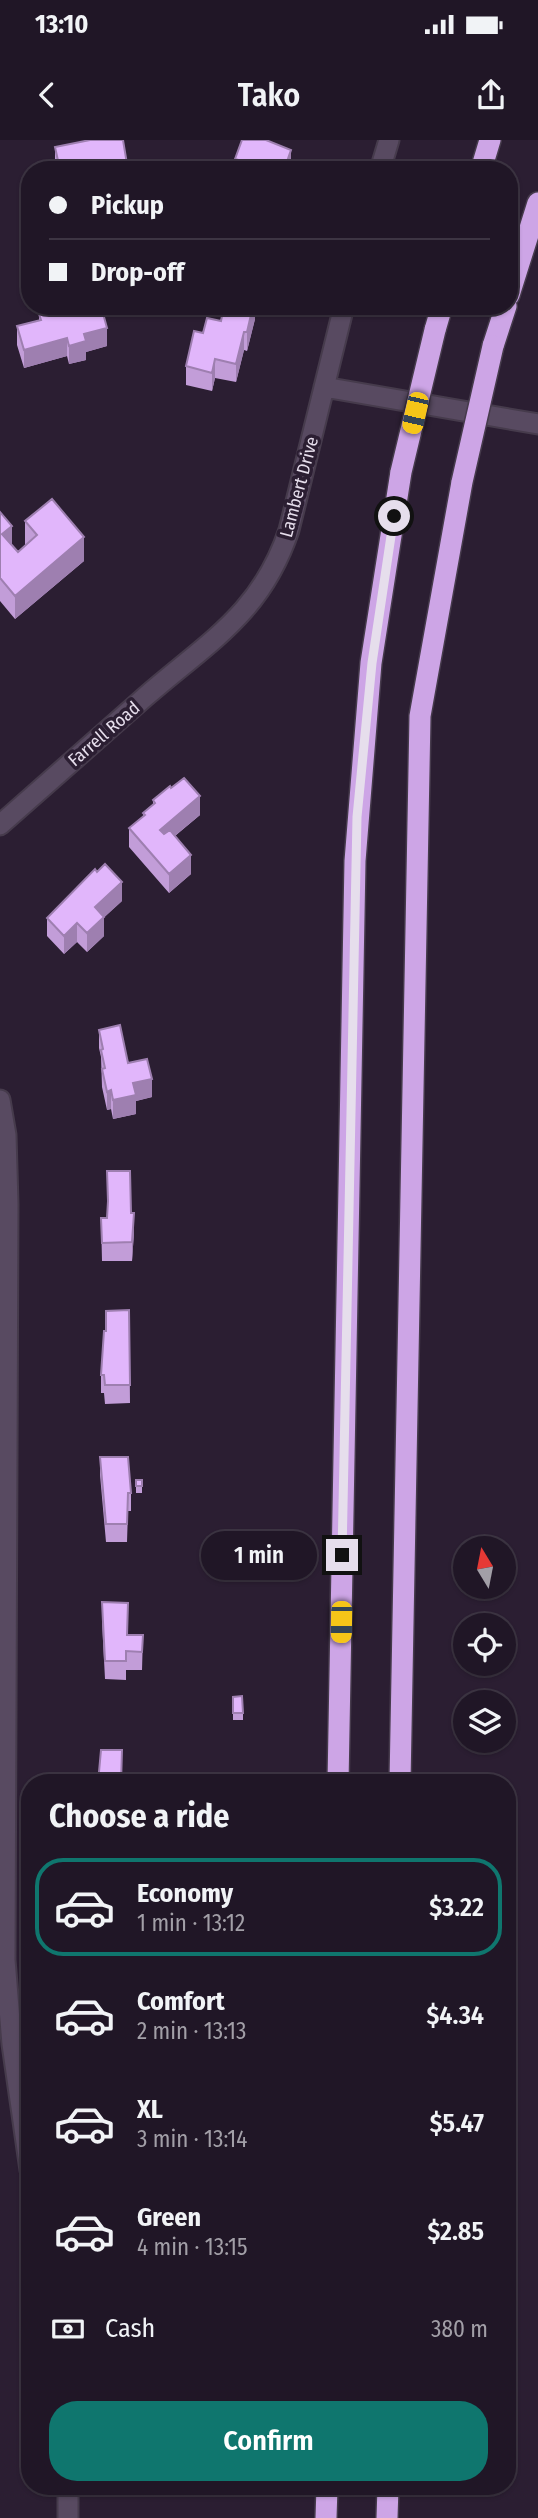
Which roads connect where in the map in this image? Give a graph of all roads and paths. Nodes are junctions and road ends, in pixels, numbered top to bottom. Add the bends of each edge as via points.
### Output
1 (389, 140) edge
2 (490, 140) edge
3 (383, 161) edge
4 (484, 161) edge
5 (538, 203) edge
6 (518, 266) edge
7 (342, 315) edge
8 (439, 315) edge
9 (503, 315) edge
10 (324, 387) junction
11 (538, 424) edge
12 (209, 644) joint
13 (0, 825) edge
14 (0, 1100) edge
15 (338, 1774) edge
16 (400, 1774) edge
17 (21, 2107) edge
18 (68, 2495) edge
19 (327, 2495) edge
20 (388, 2495) edge
21 (68, 2518) edge
22 (326, 2518) edge
23 (387, 2518) edge

1 - 3 street
2 - 4 highway
5 - 6 highway
7 - 10 street, Lambert Drive
8 - 15 highway, bridge via 401,472 372,663 356,848
9 - 16 highway, bridge via 462,482 420,716
10 - 11 street
10 - 12 street, Lambert Drive via 276,565 248,607
12 - 13 street, Farrell Road
14 - 17 street via 8,1204 5,1960
18 - 21 street
19 - 22 highway
20 - 23 highway

